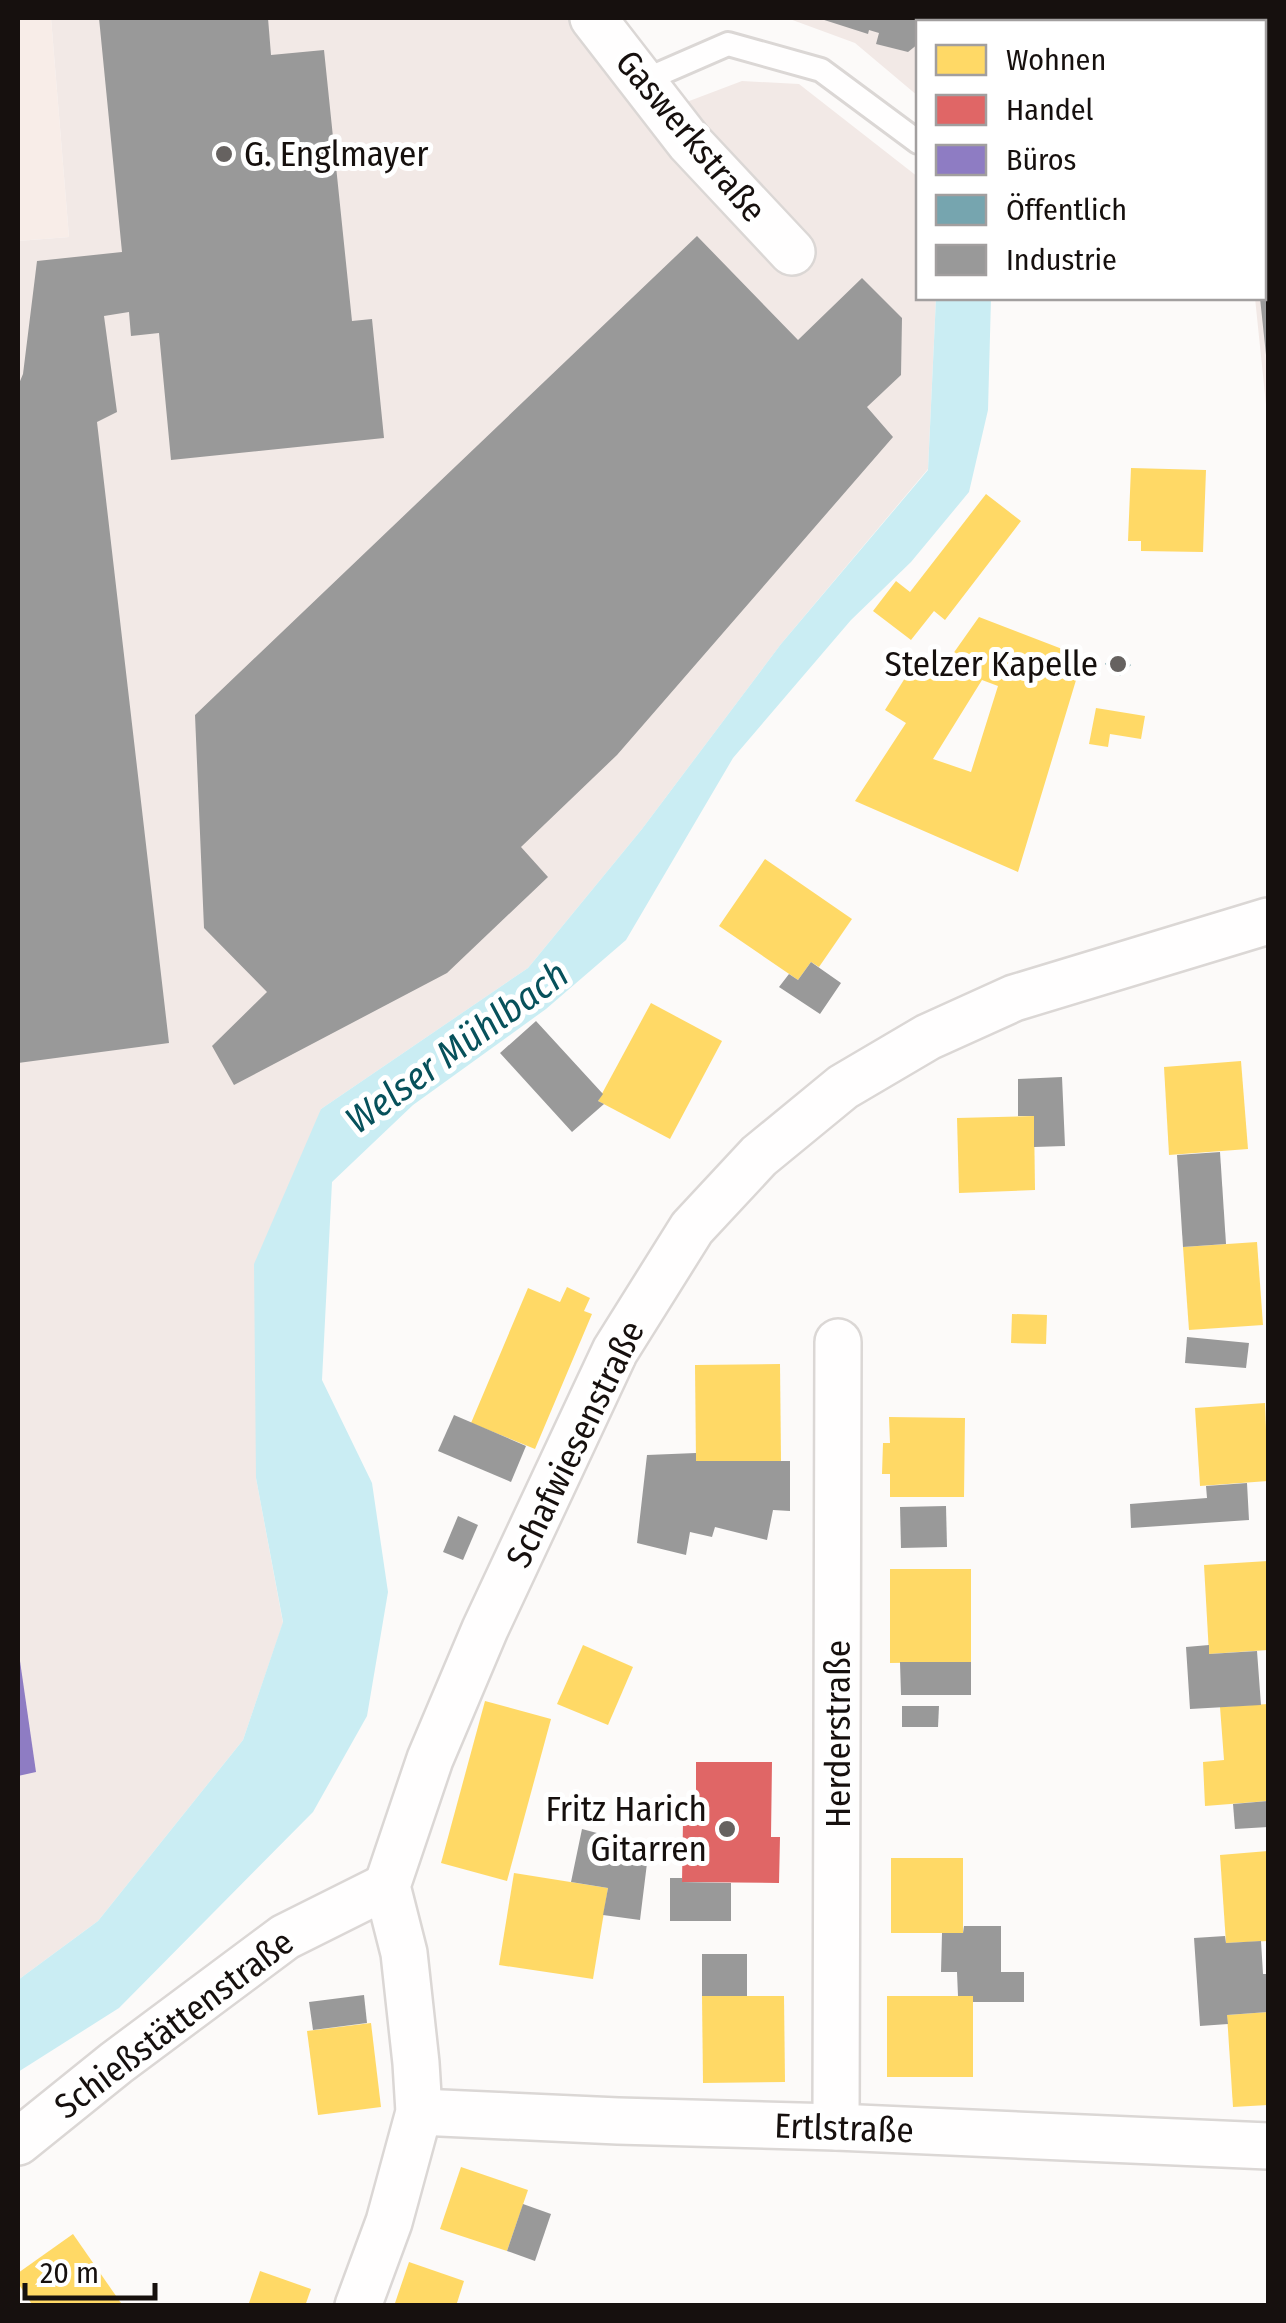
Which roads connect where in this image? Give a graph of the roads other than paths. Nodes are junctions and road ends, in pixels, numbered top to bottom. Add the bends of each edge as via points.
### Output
1 (593, 18) edge
2 (642, 81) junction
3 (916, 141) edge
4 (792, 252) dead end
5 (1268, 920) edge
6 (838, 1342) dead end
7 (388, 1886) junction
8 (419, 2112) junction
9 (836, 2126) junction
10 (18, 2142) edge
11 (1268, 2146) edge
12 (358, 2306) edge

1 - 2 street, Gaswerkstraße
2 - 3 lane via 728,44 821,70
2 - 4 street, Gaswerkstraße
5 - 7 street, Schafwiesenstraße via 1014,998 928,1037 842,1086 759,1156 692,1228 615,1351 508,1580 430,1759
6 - 9 street, Herderstraße
7 - 8 street via 404,1953
7 - 10 street, Schießstättenstraße via 285,1937
8 - 9 street, Ertlstraße
8 - 12 street
9 - 11 street, Ertlstraße

